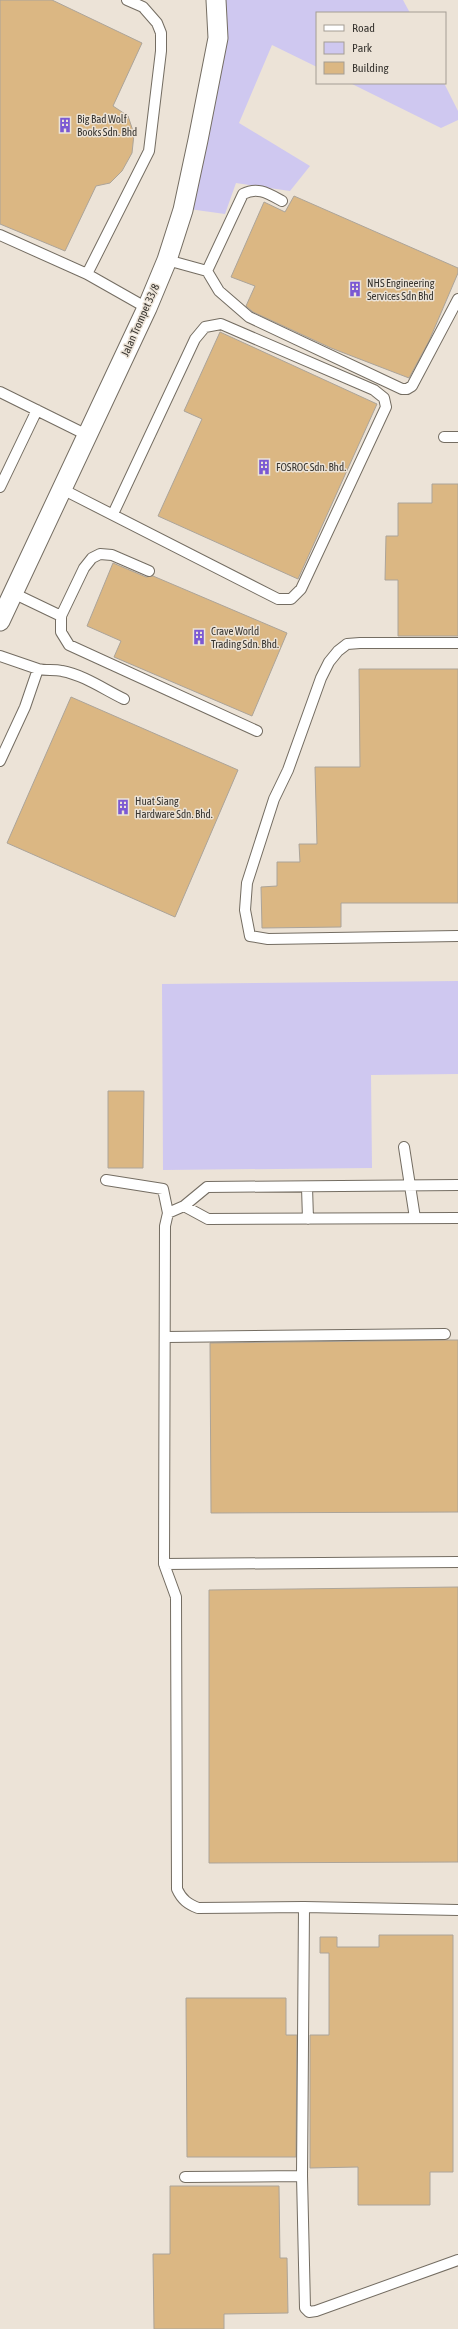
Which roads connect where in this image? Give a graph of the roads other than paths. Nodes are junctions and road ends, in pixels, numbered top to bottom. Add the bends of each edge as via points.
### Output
1 (127, 0) edge
2 (216, 0) edge
3 (282, 200) dead end
4 (0, 235) edge
5 (167, 260) junction
6 (207, 271) junction
7 (87, 274) junction
8 (458, 299) edge
9 (147, 308) junction
10 (0, 392) edge
11 (37, 410) junction
12 (87, 435) junction
13 (458, 436) edge
14 (444, 437) dead end
15 (0, 487) edge
16 (62, 489) junction
17 (113, 514) junction
18 (149, 571) dead end
19 (13, 593) junction
20 (61, 616) junction
21 (0, 621) edge
22 (458, 643) edge
23 (0, 656) edge
24 (38, 669) junction
25 (124, 699) dead end
26 (257, 731) dead end
27 (0, 761) edge
28 (458, 936) edge
29 (404, 1147) dead end
30 (106, 1180) dead end
31 (411, 1184) junction
32 (458, 1184) edge
33 (307, 1187) junction
34 (184, 1206) junction
35 (168, 1213) junction
36 (414, 1218) junction
37 (458, 1218) edge
38 (308, 1219) junction
39 (445, 1334) dead end
40 (167, 1337) junction
41 (458, 1562) edge
42 (164, 1564) junction
43 (304, 1907) junction
44 (458, 1910) edge
45 (302, 2176) junction
46 (185, 2177) dead end
47 (458, 2260) edge

1 - 7 lane via 143,7 157,23 161,33 149,151
2 - 5 street, Jalan Trompet 33/8 via 218,38 183,210
3 - 6 lane via 264,191 250,190 243,194
4 - 7 lane
5 - 6 lane
5 - 9 street, Jalan Trompet 33/8
6 - 8 lane via 219,291 249,317 402,389 412,386
7 - 9 lane
9 - 12 street, Jalan Trompet 33/8
10 - 11 lane
11 - 12 lane
11 - 15 lane
12 - 16 street, Jalan Trompet 33/8
13 - 14 lane
16 - 17 lane
16 - 19 street, Jalan Trompet 33/8
17 - 17 lane via 278,599 291,599 301,590 386,407 384,398 374,390 221,324 206,326 195,339
18 - 20 lane via 112,555 100,554 92,558 84,568
19 - 20 lane
19 - 21 street, Jalan Trompet 33/8
20 - 26 lane via 61,632 69,645
22 - 28 lane via 347,644 338,651 321,678 264,828 247,883 245,910 250,936 268,939
23 - 24 lane
24 - 25 lane via 49,672 61,670 74,674
24 - 27 lane via 25,706
29 - 31 lane
30 - 35 lane via 164,1189
31 - 32 lane
31 - 33 lane
31 - 36 lane
33 - 34 lane via 207,1187
33 - 38 lane
34 - 35 lane
34 - 38 lane via 208,1219
35 - 40 lane via 165,1226
36 - 37 lane
36 - 38 lane
39 - 40 lane
40 - 42 lane
41 - 42 lane
42 - 43 lane via 176,1597 177,1889 181,1897 198,1908
43 - 44 lane
43 - 45 lane
45 - 46 lane
45 - 47 lane via 304,2304 309,2312 324,2309

